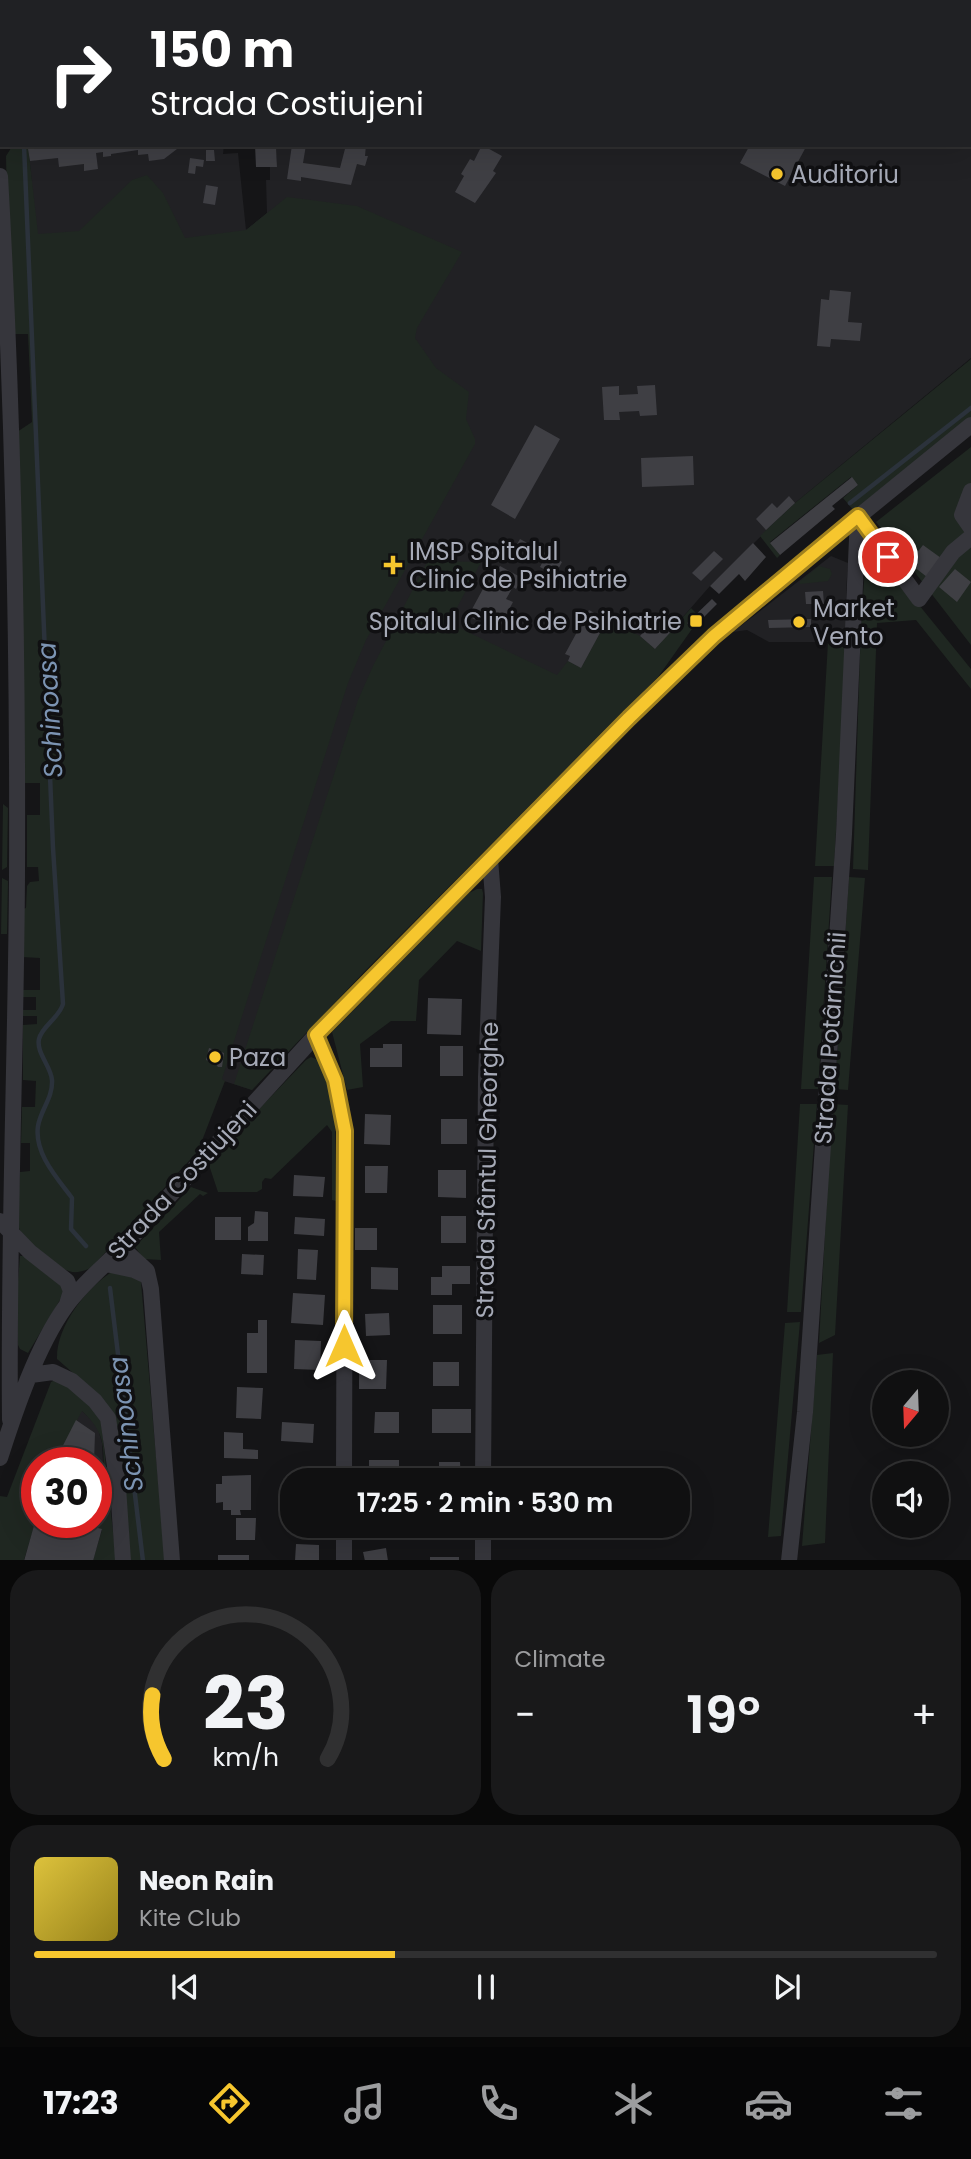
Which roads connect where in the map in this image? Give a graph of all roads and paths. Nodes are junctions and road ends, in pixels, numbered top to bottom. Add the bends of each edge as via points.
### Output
1 (0, 176) edge
2 (971, 425) edge
3 (7, 445) edge
4 (971, 491) edge
5 (858, 516) junction
6 (971, 528) edge
7 (971, 537) edge
8 (490, 859) junction
9 (316, 1035) junction
10 (0, 1221) edge
11 (12, 1235) junction
12 (122, 1248) junction
13 (30, 1252) junction
14 (106, 1264) junction
15 (11, 1270) junction
16 (149, 1278) junction
17 (89, 1279) junction
18 (67, 1281) junction
19 (66, 1306) junction
20 (9, 1351) junction
21 (38, 1358) junction
22 (32, 1375) junction
23 (10, 1426) junction
24 (0, 1458) edge
25 (344, 1468) edge
26 (483, 1468) edge
27 (344, 1538) edge
28 (483, 1538) edge
29 (123, 1560) edge
30 (172, 1560) edge
31 (344, 1560) edge
32 (483, 1560) edge
33 (789, 1560) edge

1 - 3 street
2 - 5 street, Strada Costiujeni
3 - 11 street via 17,874
4 - 6 street via 962,515
5 - 7 street via 919,599 953,552
5 - 8 street, Strada Costiujeni via 714,636
5 - 33 street, Strada Potârnichii via 845,822 805,1412
8 - 9 street, Strada Costiujeni
8 - 26 street, Strada Sfântul Gheorghe
9 - 12 street, Strada Costiujeni
9 - 25 street via 335,1080 345,1131
10 - 11 street
11 - 13 street
11 - 15 street
12 - 14 street, Strada Costiujeni
12 - 16 street
13 - 15 street via 21,1253
13 - 18 street
14 - 16 street
14 - 17 street, Strada Costiujeni
15 - 20 street
16 - 30 street
17 - 18 street
17 - 19 street, Strada Costiujeni
18 - 19 street via 71,1292
19 - 21 street, Strada Costiujeni
20 - 21 street via 16,1361 27,1364
20 - 23 street
21 - 22 street, Strada Costiujeni
22 - 23 street, Strada Costiujeni
22 - 29 street via 53,1372 72,1381 108,1418
23 - 24 street, Strada Costiujeni
27 - 31 street
28 - 32 street

